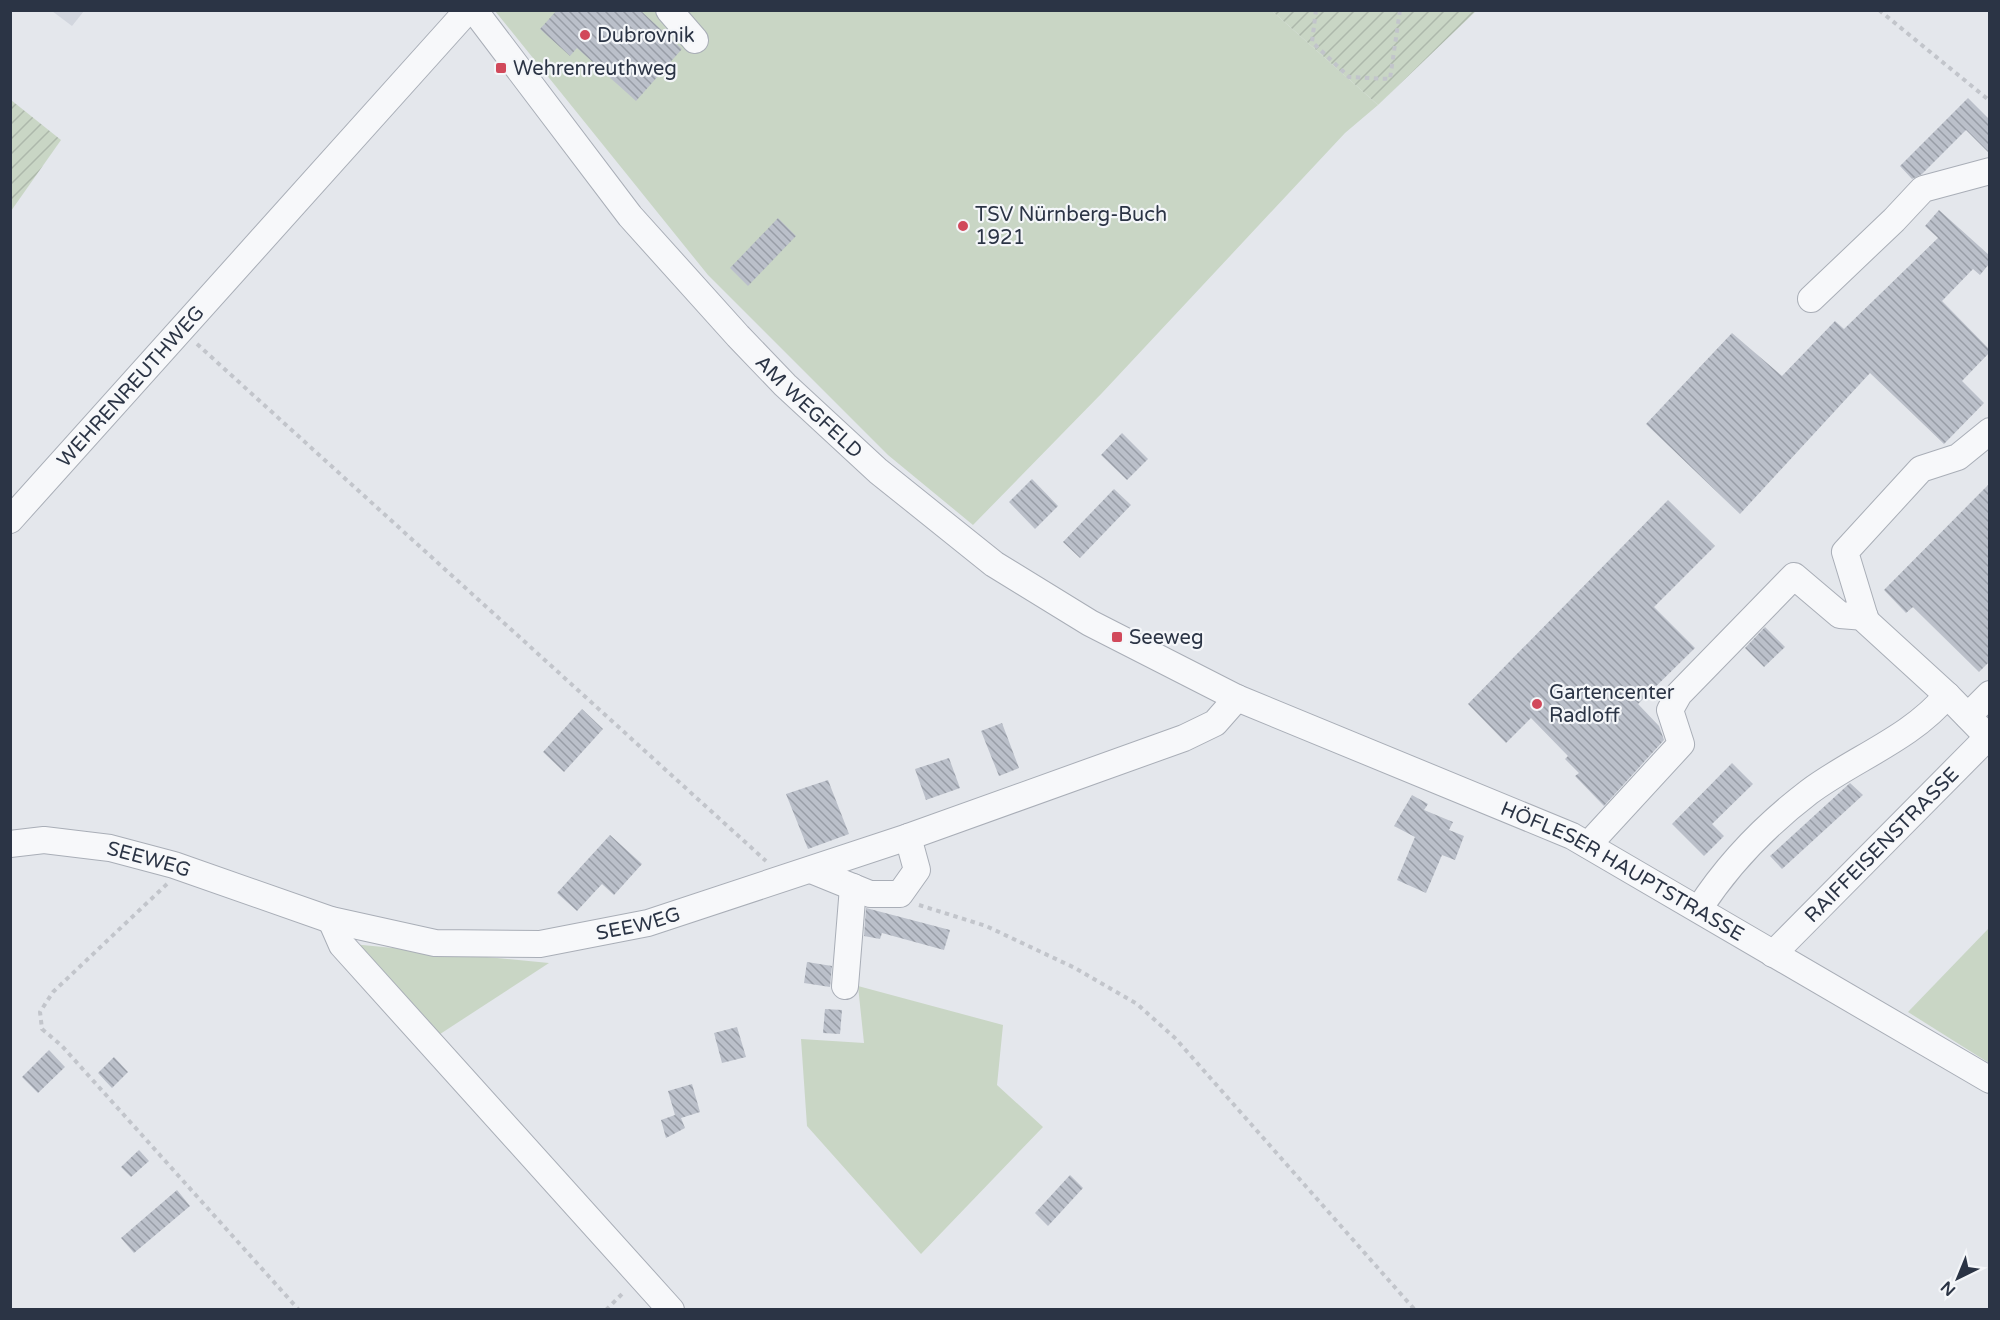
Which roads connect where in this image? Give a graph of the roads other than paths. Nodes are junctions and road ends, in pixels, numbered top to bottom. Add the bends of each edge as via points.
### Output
1 (468, 10) edge
2 (474, 10) edge
3 (669, 10) edge
4 (695, 40) dead end
5 (1989, 171) edge
6 (1810, 299) dead end
7 (1989, 431) edge
8 (10, 520) edge
9 (1865, 617) junction
10 (1989, 694) edge
11 (1947, 695) junction
12 (1237, 698) junction
13 (1968, 716) junction
14 (1989, 736) edge
15 (908, 837) junction
16 (10, 844) edge
17 (1588, 845) junction
18 (811, 870) junction
19 (853, 887) junction
20 (1699, 909) junction
21 (331, 920) junction
22 (1773, 954) junction
23 (845, 986) dead end
24 (1989, 1080) edge
25 (671, 1310) edge

1 - 8 street, WEHRENREUTHWEG
2 - 12 street, AM WEGFELD via 600,178 669,261 785,386 871,465 975,551 1036,592
3 - 4 street
5 - 6 street via 1923,189
7 - 9 street via 1958,457 1921,469 1845,552
9 - 11 street
9 - 17 street via 1840,615 1794,576 1679,694 1670,710 1681,744
10 - 13 street
11 - 13 street
11 - 20 street via 1931,714 1800,800 1749,844
12 - 15 street, SEEWEG via 1215,723 1184,738
12 - 17 street, HÖFLESER HAUPTSTRASSE via 1537,820
13 - 14 street
14 - 22 street, RAIFFEISENSTRASSE
15 - 18 street, SEEWEG
15 - 19 street via 917,870 900,894 870,894
16 - 21 street, SEEWEG via 44,840 110,848 174,865
17 - 20 street, HÖFLESER HAUPTSTRASSE
18 - 19 street
18 - 21 street, SEEWEG via 648,923 540,944 435,943
19 - 23 street
20 - 22 street, HÖFLESER HAUPTSTRASSE
21 - 25 street via 342,945
22 - 24 street, HÖFLESER HAUPTSTRASSE

